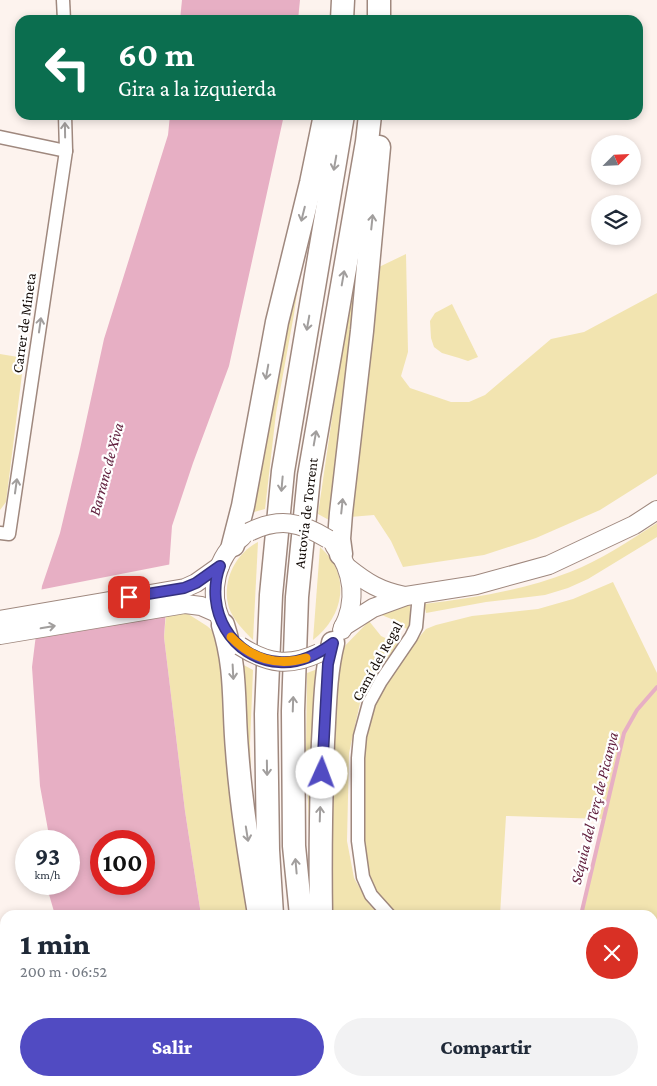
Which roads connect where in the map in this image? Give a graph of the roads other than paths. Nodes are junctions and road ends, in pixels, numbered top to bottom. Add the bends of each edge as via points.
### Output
1 (63, 0) edge
2 (343, 0) edge
3 (354, 0) edge
4 (379, 0) edge
5 (390, 0) edge
6 (64, 15) edge
7 (342, 15) edge
8 (353, 15) edge
9 (378, 15) edge
10 (390, 15) edge
11 (65, 120) edge
12 (324, 120) edge
13 (342, 120) edge
14 (369, 120) edge
15 (382, 120) edge
16 (0, 138) edge
17 (66, 152) junction
18 (657, 510) edge
19 (4, 534) edge
20 (241, 539) junction
21 (339, 553) junction
22 (220, 566) junction
23 (412, 595) junction
24 (185, 596) junction
25 (220, 619) junction
26 (0, 620) edge
27 (0, 635) edge
28 (332, 641) junction
29 (258, 910) edge
30 (272, 910) edge
31 (300, 910) edge
32 (321, 910) edge
33 (384, 910) edge

1 - 6 street
2 - 7 highway
3 - 8 highway
4 - 9 highway
5 - 10 highway
17 -> 11 street, Carrer de Mineta
12 -> 20 highway via 276,322 243,506
13 -> 30 highway, Autovia de Torrent via 283,471 271,595 266,714
31 -> 14 highway, Autovia de Torrent via 294,846 296,596 309,476
21 -> 15 highway
16 - 17 street
19 -> 17 street, Carrer de Mineta
18 - 23 main road via 634,525 550,565 476,585
20 - 21 main road, bridge via 260,527 284,522 308,528
20 - 22 main road
21 - 23 main road via 359,577 379,589
21 - 28 main road via 352,586 352,597 349,617
22 - 24 main road via 196,583
22 - 25 main road via 215,583 215,602
23 - 28 main road via 374,608
23 - 33 street, Camí del Regal via 416,627 369,703 358,758 358,841 363,877 371,895
24 - 25 main road
24 - 26 main road
27 -> 24 main road
25 - 28 main road, bridge via 240,646 258,657 278,662 296,661
25 -> 29 highway via 233,667 239,782
32 -> 28 highway via 324,718

